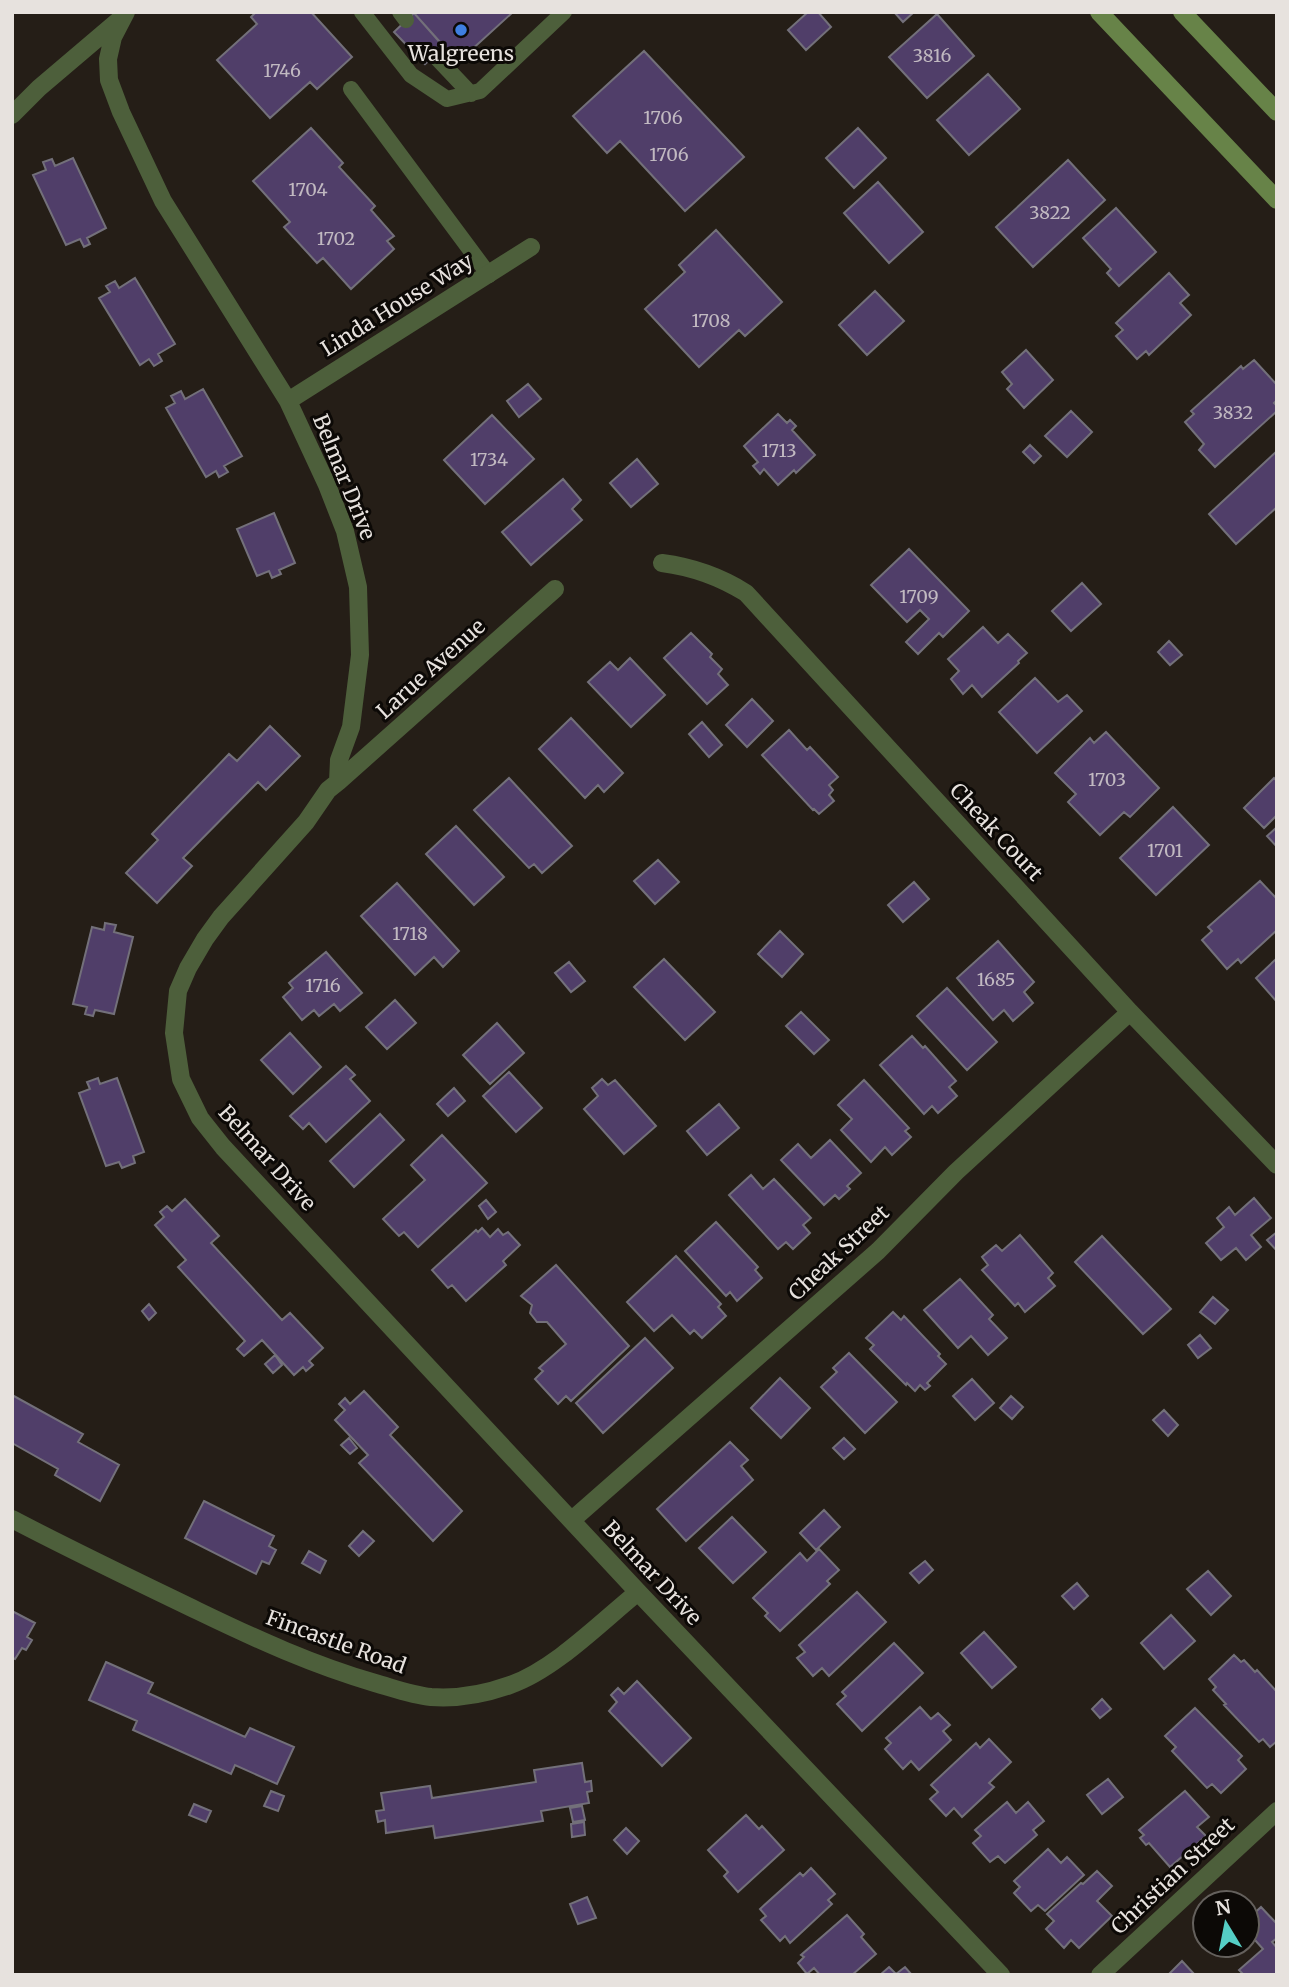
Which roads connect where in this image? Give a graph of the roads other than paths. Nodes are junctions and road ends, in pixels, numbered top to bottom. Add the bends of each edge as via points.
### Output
1 (362, 12) edge
2 (564, 12) edge
3 (1099, 12) edge
4 (1182, 12) edge
5 (125, 14) edge
6 (435, 55) dead end
7 (351, 89) dead end
8 (471, 94) junction
9 (1277, 112) edge
10 (12, 115) edge
11 (1277, 200) edge
12 (531, 247) dead end
13 (489, 275) junction
14 (288, 401) junction
15 (662, 562) dead end
16 (555, 589) dead end
17 (338, 782) junction
18 (1130, 1012) junction
19 (1277, 1166) edge
20 (12, 1519) edge
21 (572, 1520) junction
22 (638, 1592) junction
23 (1277, 1811) edge
24 (1001, 1975) edge
25 (1100, 1975) edge

1 - 8 lane via 411,75 447,99
2 - 8 lane via 480,91
3 - 11 main road
4 - 9 main road
5 - 10 street
5 - 14 street, Belmar Drive via 108,59 109,80 121,111 163,201
6 - 8 lane
7 - 13 lane
12 - 13 street, Linda House Way
13 - 14 street, Linda House Way
14 - 17 street, Belmar Drive via 345,531 358,587 360,656
15 - 18 street, Cheak Court via 725,579 746,593
16 - 17 street, Larue Avenue
17 - 21 street, Belmar Drive via 221,918 188,968 178,991 174,1033 181,1079 200,1118 223,1147
18 - 19 street, Cheak Court
18 - 21 street, Cheak Street via 956,1172 878,1251
20 - 22 street, Fincastle Road via 268,1644 341,1673 430,1696 485,1693 535,1674
21 - 22 street, Belmar Drive
22 - 24 street, Belmar Drive
23 - 25 street, Christian Street

